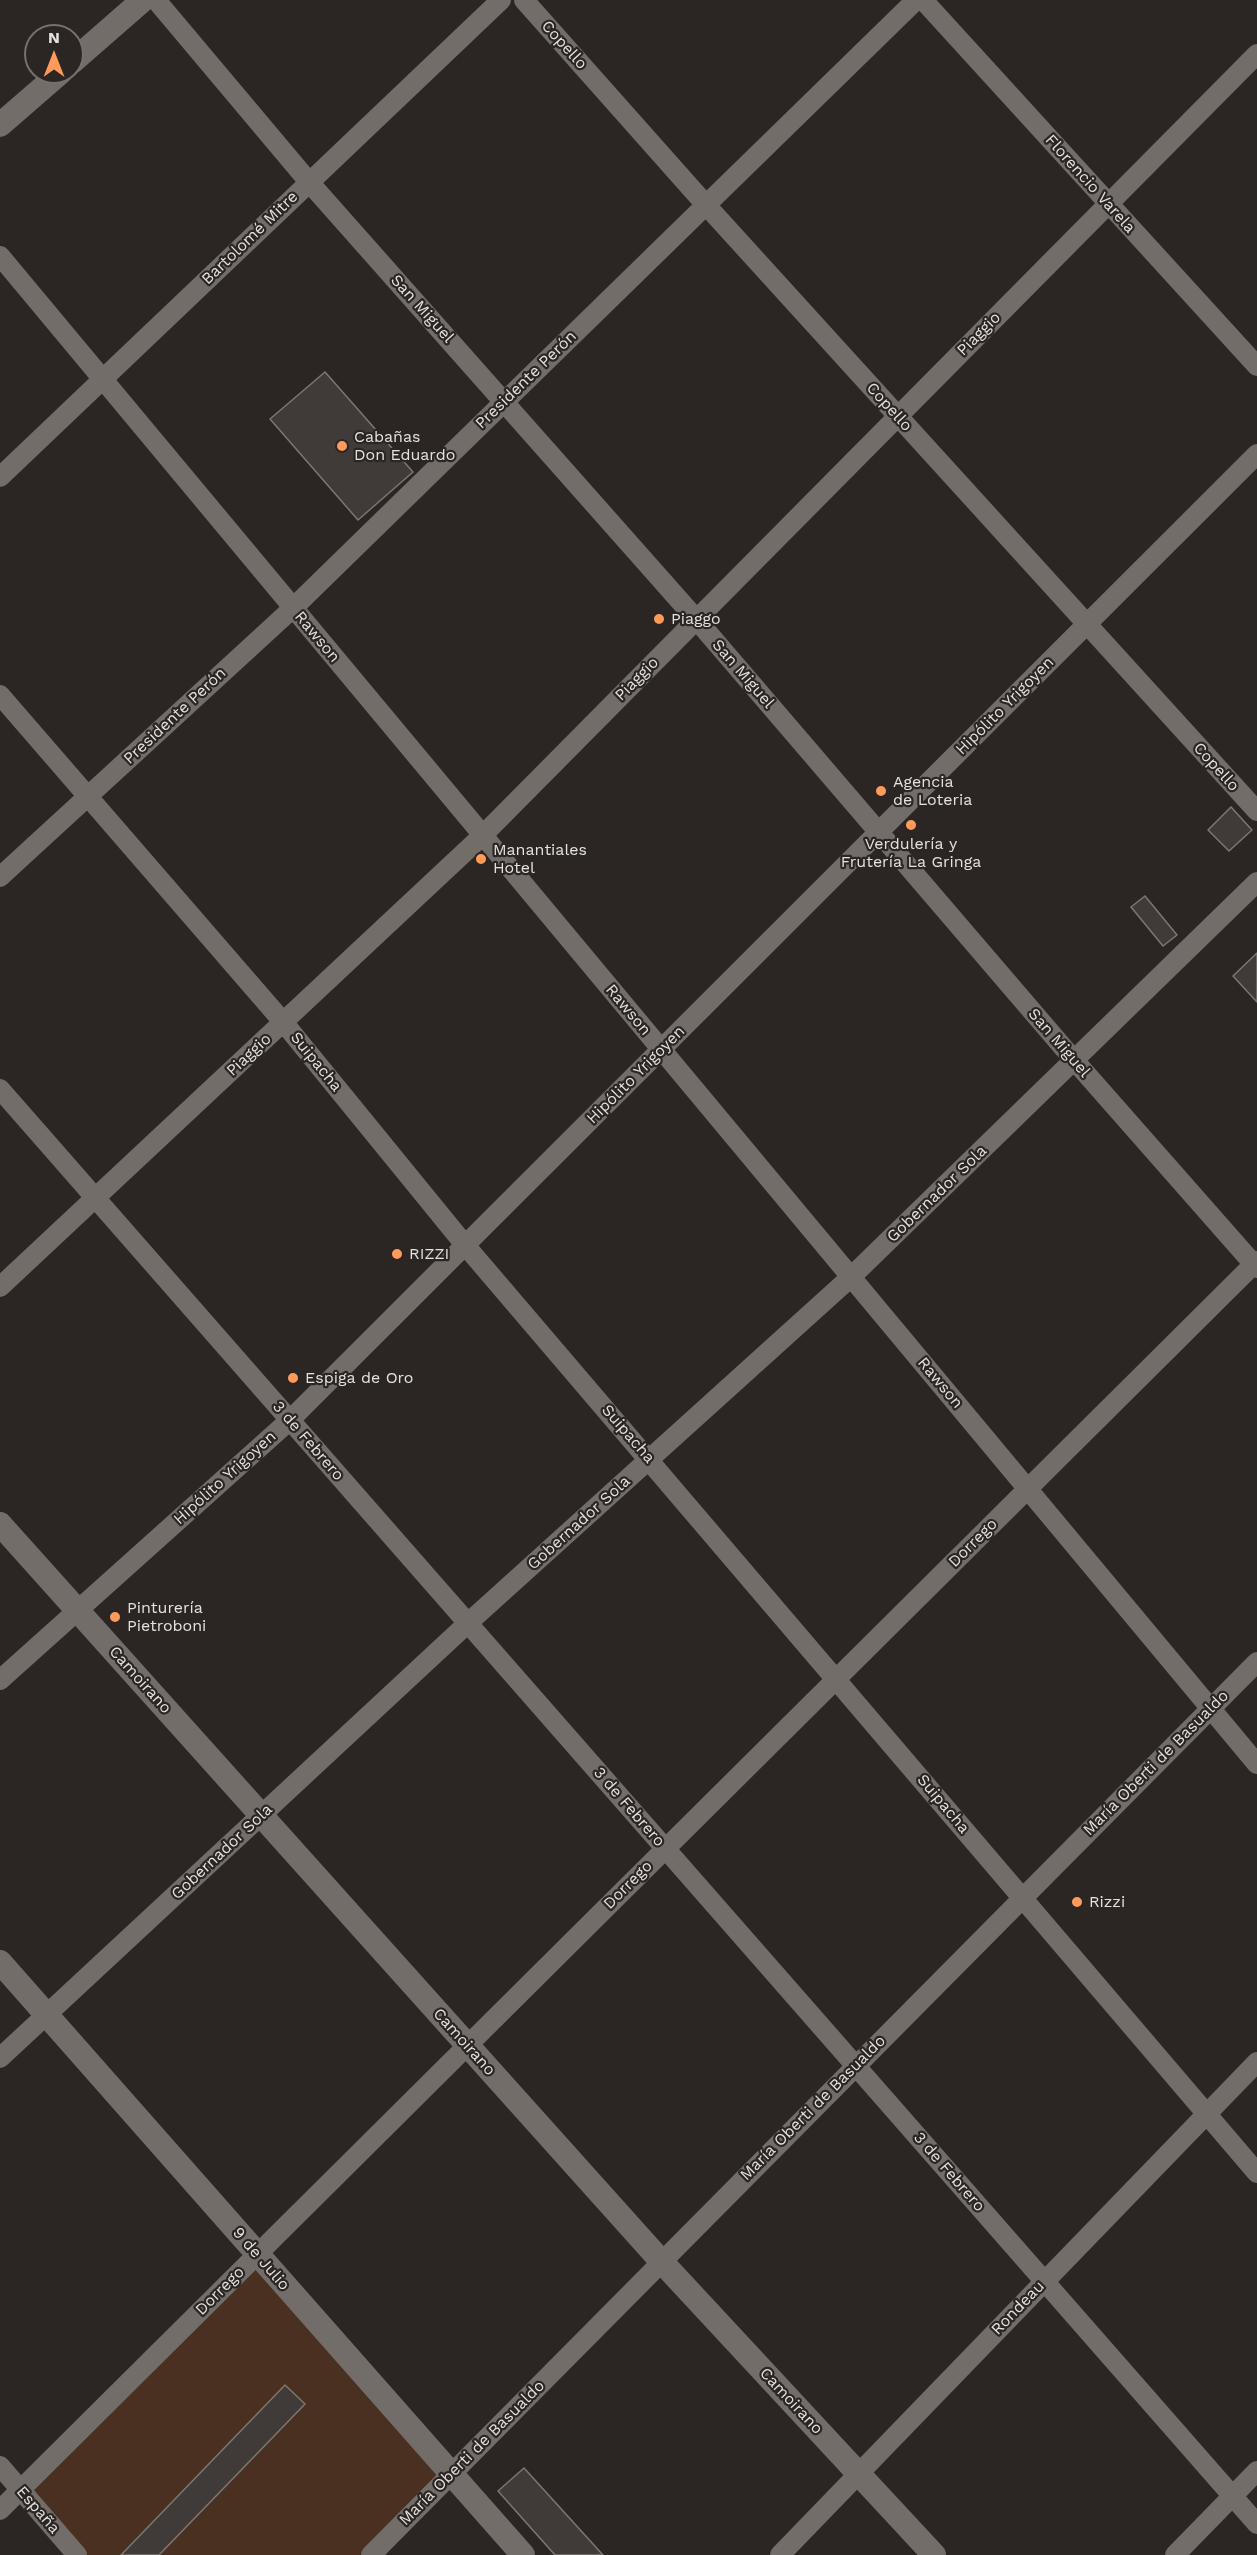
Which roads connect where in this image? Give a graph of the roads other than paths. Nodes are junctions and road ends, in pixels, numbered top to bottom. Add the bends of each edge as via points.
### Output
1 (143, 0) edge
2 (156, 0) edge
3 (501, 0) edge
4 (524, 0) edge
5 (916, 0) edge
6 (923, 0) edge
7 (84, 52) edge
8 (1257, 54) edge
9 (47, 84) edge
10 (0, 125) edge
11 (309, 183) junction
12 (1108, 203) junction
13 (706, 205) junction
14 (0, 256) edge
15 (1257, 366) edge
16 (103, 379) junction
17 (504, 402) junction
18 (897, 416) junction
19 (1257, 454) edge
20 (0, 477) edge
21 (293, 608) junction
22 (696, 619) junction
23 (1087, 624) junction
24 (0, 694) edge
25 (89, 796) junction
26 (1257, 812) edge
27 (879, 832) junction
28 (483, 835) junction
29 (0, 878) edge
30 (1257, 882) edge
31 (284, 1023) junction
32 (662, 1050) junction
33 (1074, 1060) junction
34 (0, 1089) edge
35 (96, 1199) junction
36 (465, 1245) junction
37 (1256, 1264) edge
38 (851, 1277) junction
39 (0, 1287) edge
40 (290, 1420) junction
41 (650, 1459) junction
42 (1028, 1489) junction
43 (0, 1524) edge
44 (77, 1611) junction
45 (468, 1623) junction
46 (1257, 1662) edge
47 (836, 1678) junction
48 (0, 1680) edge
49 (1210, 1708) junction
50 (1257, 1764) edge
51 (261, 1816) junction
52 (665, 1849) junction
53 (1022, 1897) junction
54 (0, 1962) edge
55 (47, 2015) junction
56 (467, 2046) junction
57 (0, 2058) edge
58 (1257, 2061) edge
59 (855, 2066) junction
60 (1206, 2114) junction
61 (1257, 2174) edge
62 (258, 2254) junction
63 (661, 2261) junction
64 (1044, 2282) junction
65 (0, 2466) edge
66 (1257, 2471) edge
67 (451, 2474) junction
68 (858, 2474) junction
69 (21, 2490) junction
70 (1232, 2496) junction
71 (0, 2510) edge
72 (1257, 2524) edge
73 (77, 2555) edge
74 (371, 2555) edge
75 (523, 2555) edge
76 (780, 2555) edge
77 (934, 2555) edge
78 (1175, 2555) edge

1 - 7 street
2 - 11 street, San Miguel
3 - 11 street, Bartolomé Mitre
4 - 13 street, Copello
5 - 13 street, Presidente Perón
6 - 12 street, Florencio Varela
8 - 12 street, Piaggio
9 - 10 street
11 - 16 street, Bartolomé Mitre
11 - 17 street, San Miguel
12 - 15 street, Florencio Varela
12 - 18 street, Piaggio
13 - 17 street, Presidente Perón
13 - 18 street, Copello
14 - 16 street, Rawson
16 - 20 street, Bartolomé Mitre
16 - 21 street, Rawson
17 - 21 street, Presidente Perón
17 - 22 street, San Miguel
18 - 22 street, Piaggio
18 - 23 street, Copello
19 - 23 street, Hipólito Yrigoyen
21 - 25 street, Presidente Perón
21 - 28 street, Rawson
22 - 27 street, San Miguel
22 - 28 street, Piaggio
23 - 26 street, Copello
23 - 27 street, Hipólito Yrigoyen
24 - 25 street, Suipacha
25 - 29 street, Presidente Perón
25 - 31 street, Suipacha
27 - 32 street, Hipólito Yrigoyen
27 - 33 street, San Miguel
28 - 31 street, Piaggio
28 - 32 street, Rawson
30 - 33 street, Gobernador Sola
31 - 35 street, Piaggio
31 - 36 street, Suipacha
32 - 36 street, Hipólito Yrigoyen
32 - 38 street, Rawson
33 - 37 street, San Miguel
33 - 38 street, Gobernador Sola
34 - 35 street, 3 de Febrero
35 - 39 street, Piaggio
35 - 40 street, 3 de Febrero
36 - 40 street, Hipólito Yrigoyen
36 - 41 street, Suipacha
37 - 42 street, Dorrego
38 - 41 street, Gobernador Sola
38 - 42 street, Rawson
40 - 44 street, Hipólito Yrigoyen
40 - 45 street, 3 de Febrero
41 - 45 street, Gobernador Sola
41 - 47 street, Suipacha
42 - 47 street, Dorrego
42 - 49 street, Rawson
43 - 44 street, Camoirano
44 - 48 street, Hipólito Yrigoyen
44 - 51 street, Camoirano
45 - 51 street, Gobernador Sola
45 - 52 street, 3 de Febrero
46 - 49 street, María Oberti de Basualdo
47 - 52 street, Dorrego
47 - 53 street, Suipacha
49 - 50 street, Rawson
49 - 53 street, María Oberti de Basualdo
51 - 55 street, Gobernador Sola
51 - 56 street, Camoirano
52 - 56 street, Dorrego
52 - 59 street, 3 de Febrero
53 - 59 street, María Oberti de Basualdo
53 - 60 street, Suipacha
54 - 55 street, 9 de Julio
55 - 57 street, Gobernador Sola
55 - 62 street, 9 de Julio
56 - 62 street, Dorrego
56 - 63 street, Camoirano
58 - 60 street, Rondeau
59 - 63 street, María Oberti de Basualdo
59 - 64 street, 3 de Febrero
60 - 61 street, Suipacha
60 - 64 street, Rondeau
62 - 67 street, 9 de Julio
62 - 69 street, Dorrego
63 - 67 street, María Oberti de Basualdo
63 - 68 street, Camoirano
64 - 68 street, Rondeau
64 - 70 street, 3 de Febrero
65 - 69 street, España
66 - 70 street
67 - 74 street, María Oberti de Basualdo
67 - 75 street, 9 de Julio
68 - 76 street, Rondeau
68 - 77 street, Camoirano
69 - 71 street, Dorrego
69 - 73 street, España
70 - 72 street, 3 de Febrero
70 - 78 street

